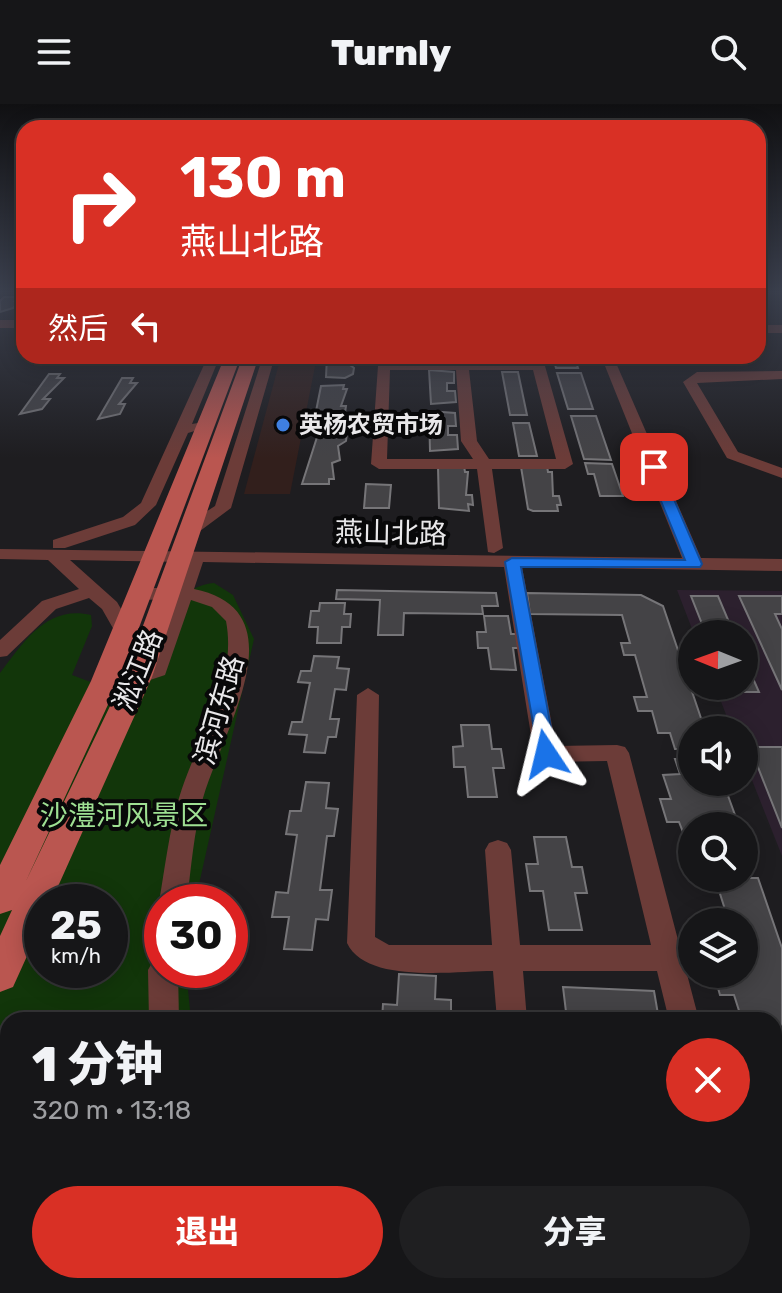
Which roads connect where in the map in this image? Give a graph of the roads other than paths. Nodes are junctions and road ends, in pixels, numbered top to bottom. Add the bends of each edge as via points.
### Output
1 (211, 364) edge
2 (230, 364) edge
3 (248, 364) edge
4 (267, 364) edge
5 (610, 364) edge
6 (462, 366) junction
7 (782, 375) edge
8 (204, 426) junction
9 (182, 430) junction
10 (484, 464) junction
11 (782, 473) edge
12 (0, 542) edge
13 (188, 548) junction
14 (57, 551) junction
15 (156, 551) junction
16 (782, 551) edge
17 (0, 554) edge
18 (503, 555) junction
19 (692, 557) junction
20 (782, 565) edge
21 (94, 590) junction
22 (164, 594) junction
23 (125, 633) junction
24 (0, 651) edge
25 (368, 695) dead end
26 (498, 850) dead end
27 (176, 884) edge
28 (0, 900) edge
29 (507, 957) junction
30 (668, 958) junction
31 (0, 975) edge
32 (163, 988) edge
33 (164, 1012) edge
34 (511, 1012) edge
35 (682, 1012) edge

1 - 9 street
2 - 8 main road, 淞江路
3 - 13 main road, 淞江路
4 - 13 street via 223,508
5 - 19 street
6 - 10 street via 469,441
6 - 10 street via 539,366 565,464
6 - 10 street via 384,366 379,464
7 - 11 street via 697,376 690,382 732,455
8 - 9 street
8 - 15 main road, 淞江路
9 - 14 street via 148,505 129,521
10 - 18 street
12 - 14 street, 燕山北路
13 - 15 street, 燕山北路
13 - 18 street, 燕山北路
13 - 22 main road, 淞江路
14 - 15 street, 燕山北路
14 - 17 street, 燕山北路
14 - 21 street
15 - 22 main road, 淞江路
16 - 19 street, 燕山北路
18 - 19 street, 燕山北路
18 - 30 street via 546,754 617,753
19 - 20 street, 燕山北路
21 - 23 street
21 - 24 street via 49,605
22 - 23 main road, 淞江路
22 - 27 street, 滨河东路 via 197,595 224,607 236,621 239,651 191,797
22 - 31 main road, 淞江路 via 138,677
23 - 28 main road, 淞江路
25 - 29 street via 361,943 385,958
26 - 29 street
29 - 30 street
29 - 34 street
30 - 35 street
32 - 33 street

